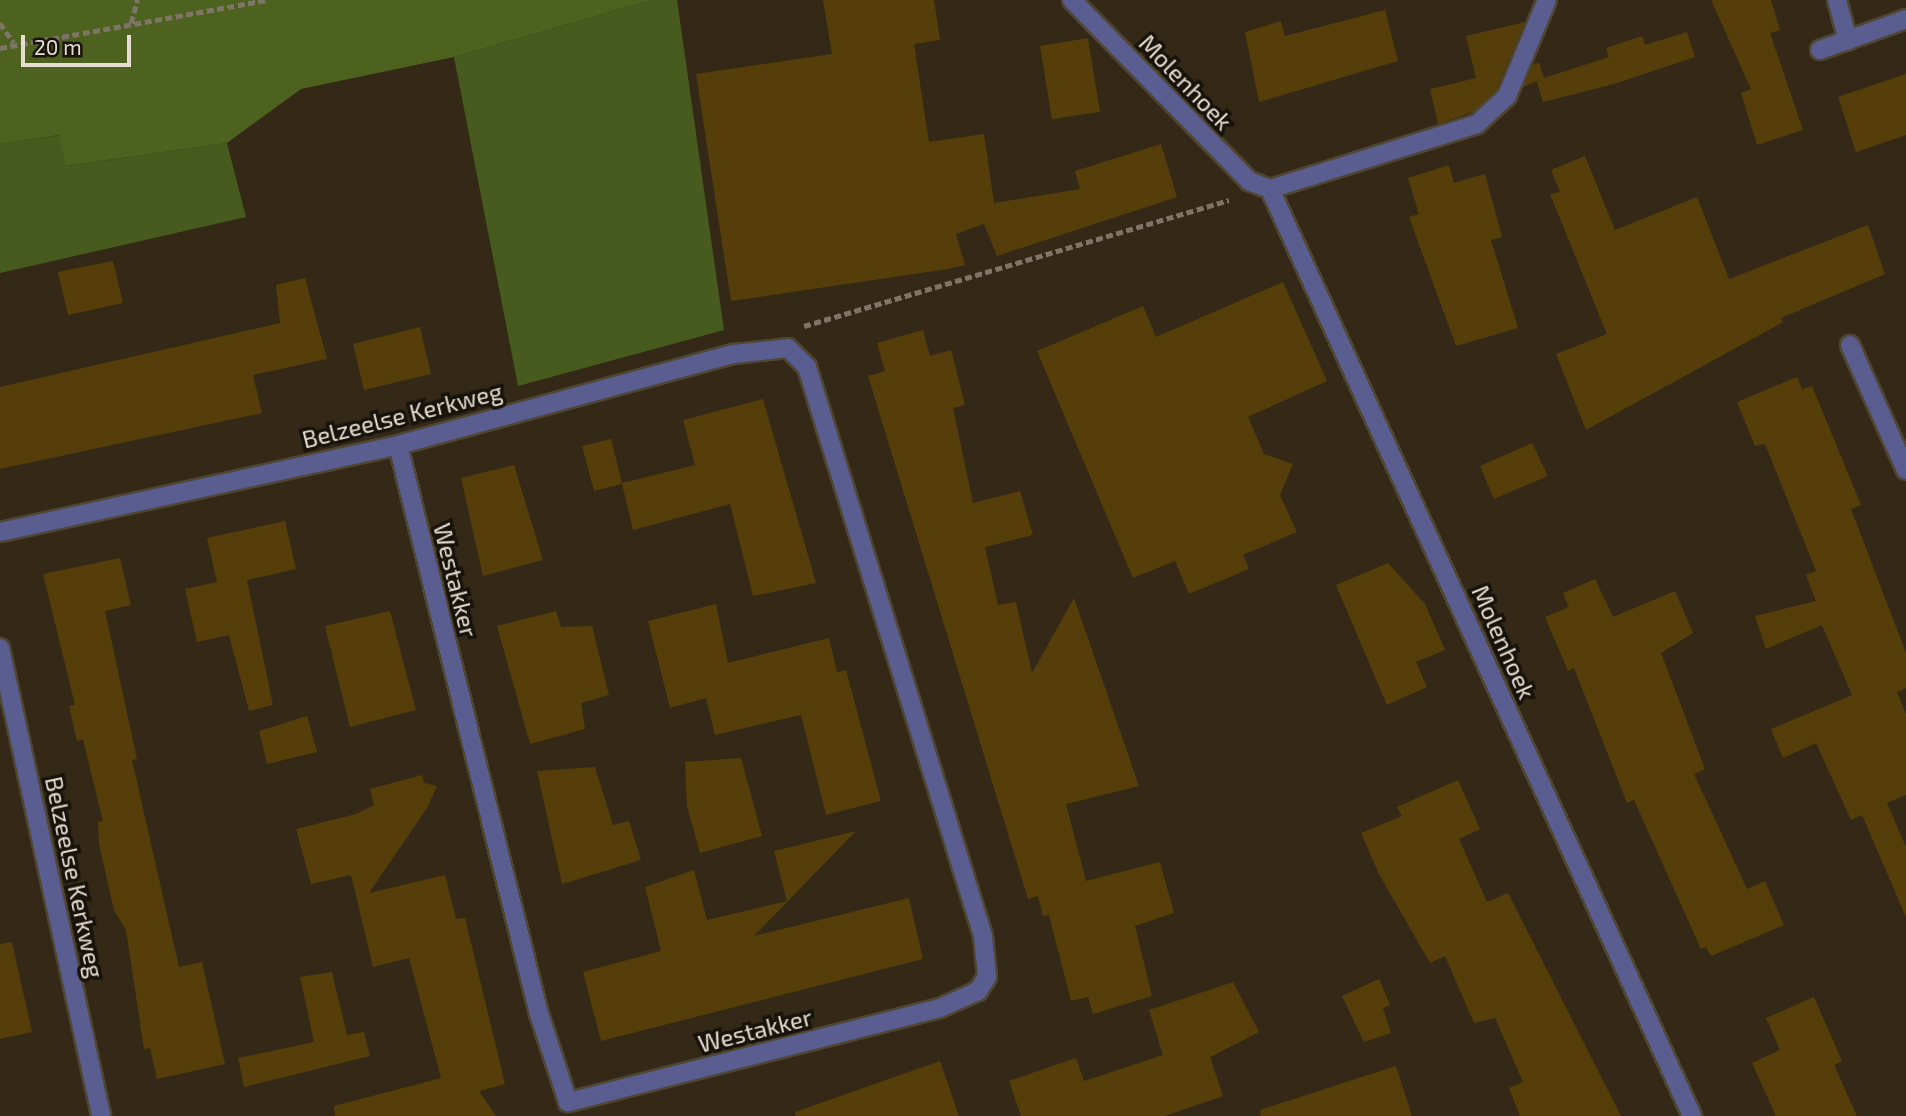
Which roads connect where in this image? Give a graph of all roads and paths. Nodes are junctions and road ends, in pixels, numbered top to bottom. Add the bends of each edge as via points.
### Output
1 (137, 0) edge
2 (267, 0) edge
3 (1072, 0) edge
4 (1547, 0) edge
5 (1837, 0) edge
6 (1906, 19) edge
7 (0, 23) edge
8 (131, 23) junction
9 (1848, 41) junction
10 (14, 43) junction
11 (0, 48) edge
12 (1820, 50) dead end
13 (1270, 189) junction
14 (1850, 345) dead end
15 (788, 348) junction
16 (1906, 419) edge
17 (1888, 425) junction
18 (398, 445) junction
19 (1906, 470) edge
20 (0, 532) edge
21 (0, 648) edge
22 (101, 1116) edge
23 (1692, 1116) edge

1 - 8 path
2 - 8 path
3 - 13 street, Molenhoek via 1249,181
4 - 13 street via 1507,96 1477,124
5 - 9 street
6 - 9 street
7 - 10 path
8 - 10 path
9 - 12 street
10 - 11 path
13 - 15 path via 804,326
13 - 23 street, Molenhoek
14 - 17 street
15 - 18 street, Belzeelse Kerkweg via 721,357
15 - 18 street, Westakker via 807,367 983,936 987,977 963,1001 577,1102 561,1095
16 - 17 street
17 - 19 street
18 - 20 street, Belzeelse Kerkweg
21 - 22 street, Belzeelse Kerkweg

